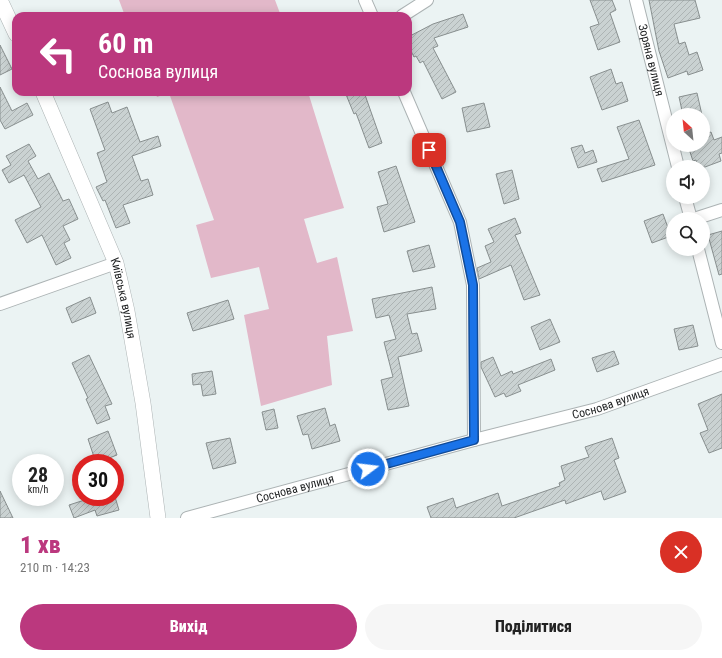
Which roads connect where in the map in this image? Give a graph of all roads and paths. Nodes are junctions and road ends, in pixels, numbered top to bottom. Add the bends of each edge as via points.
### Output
1 (0, 0) edge
2 (365, 0) edge
3 (427, 0) edge
4 (636, 0) edge
5 (370, 12) edge
6 (408, 12) edge
7 (12, 26) edge
8 (45, 96) edge
9 (406, 96) edge
10 (676, 160) edge
11 (722, 210) edge
12 (710, 214) edge
13 (700, 256) edge
14 (116, 263) junction
15 (0, 304) edge
16 (722, 343) edge
17 (722, 364) edge
18 (474, 440) junction
19 (158, 518) edge
20 (187, 518) edge

1 - 7 street
2 - 5 street
3 - 6 street
4 - 10 street, Зоряна вулиця
8 - 14 street, Київська вулиця
9 - 18 street via 460,222 473,285
11 - 12 street
13 - 16 street
14 - 15 street
14 - 19 street, Київська вулиця via 143,403
17 - 18 street, Соснова вулиця via 596,409
18 - 20 street, Соснова вулиця

